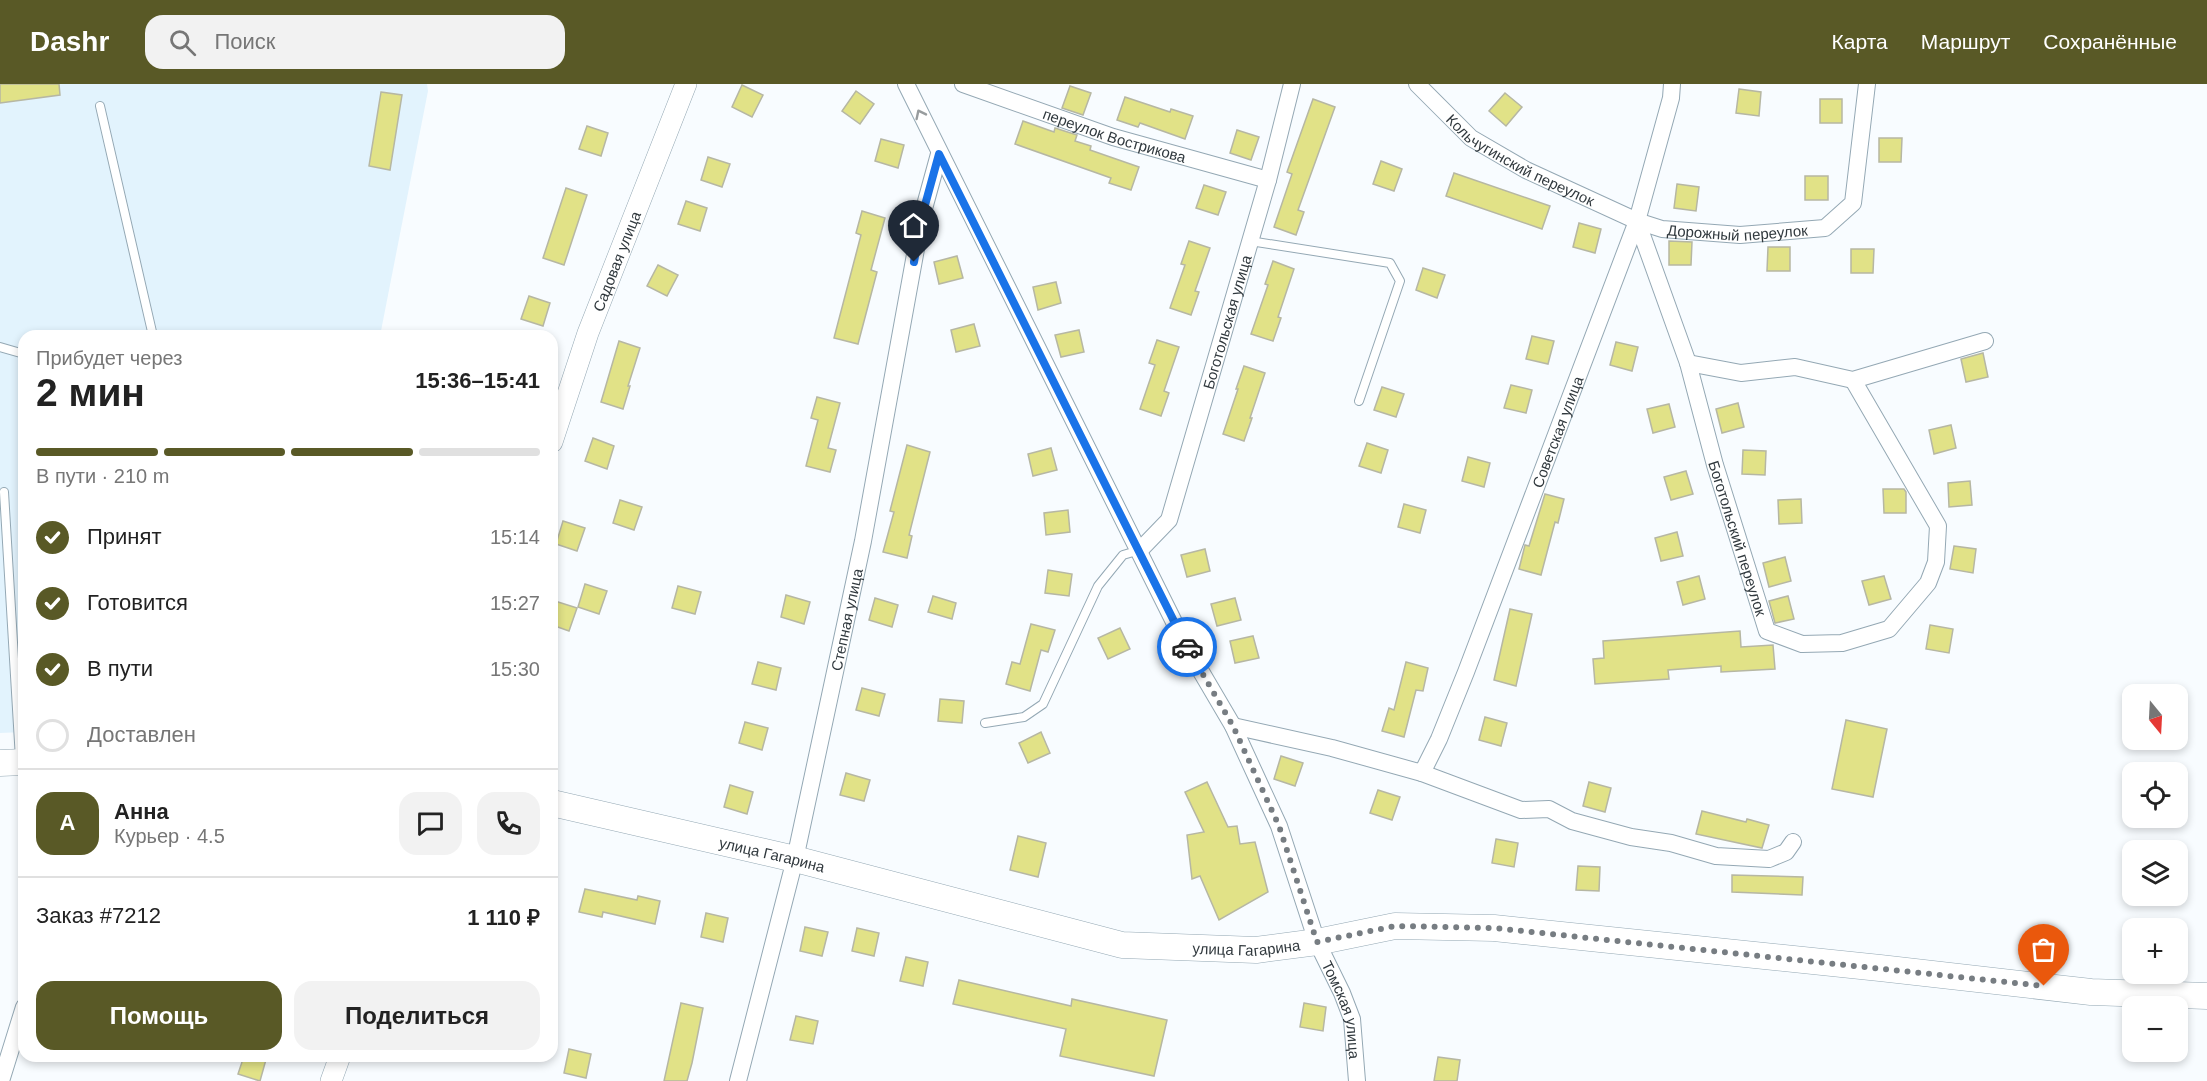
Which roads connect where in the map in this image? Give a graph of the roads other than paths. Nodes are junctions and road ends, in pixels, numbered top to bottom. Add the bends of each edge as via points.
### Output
1 (686, 84) edge
2 (906, 84) edge
3 (963, 84) edge
4 (1293, 84) edge
5 (1417, 84) edge
6 (1672, 84) edge
7 (1867, 84) edge
8 (100, 106) dead end
9 (939, 154) junction
10 (1268, 180) junction
11 (1637, 221) junction
12 (1250, 242) junction
13 (152, 330) edge
14 (1985, 341) dead end
15 (0, 347) edge
16 (18, 352) edge
17 (1688, 363) junction
18 (1852, 380) junction
19 (1359, 401) dead end
20 (558, 424) edge
21 (4, 492) dead end
22 (1140, 550) junction
23 (985, 723) dead end
24 (1233, 726) junction
25 (15, 763) edge
26 (1422, 773) junction
27 (558, 804) edge
28 (1793, 842) dead end
29 (795, 859) junction
30 (1317, 942) junction
31 (2207, 996) edge
32 (18, 1026) edge
33 (338, 1062) edge
34 (1, 1081) edge
35 (331, 1081) edge
36 (738, 1081) edge
37 (1357, 1081) edge

1 - 20 street, Садовая улица via 588,333
9 -> 2 street, Томская улица
3 - 10 street, переулок Вострикова via 1113,136
4 - 10 street, Боготольская улица
5 - 11 street, Кольчугинский переулок via 1470,138 1526,170
6 - 11 street, Советская улица
7 - 11 street, Дорожный переулок via 1853,203 1825,228 1740,236 1662,229
8 - 13 lane
9 - 22 street, Томская улица
9 - 29 street, Степная улица via 922,216 863,541
10 - 12 street, Боготольская улица
11 - 17 street, Боготольский переулок
11 - 26 street, Советская улица via 1466,672
12 - 19 lane via 1390,263 1400,281
12 - 22 street, Боготольская улица via 1169,520
14 - 18 street
15 - 16 lane
17 - 18 street via 1741,373 1795,367
17 - 18 street, Боготольский переулок via 1767,631 1802,644 1842,643 1889,629 1928,583 1936,562 1938,526
21 - 25 lane
22 - 23 lane via 1122,555 1098,586 1043,704 1024,717
22 - 24 street, Томская улица via 1186,646
24 - 26 street
24 - 30 street, Томская улица via 1279,826
26 - 28 street via 1521,810 1549,809 1572,821 1716,856 1769,859 1786,852
27 - 29 main road, улица Гагарина
29 - 30 main road, улица Гагарина via 1122,945 1256,950
29 - 36 street, Степная улица
30 - 31 main road, улица Гагарина via 1395,926 1494,928 2091,992
30 - 37 street, Томская улица via 1352,1020
32 - 34 street
33 - 35 street

